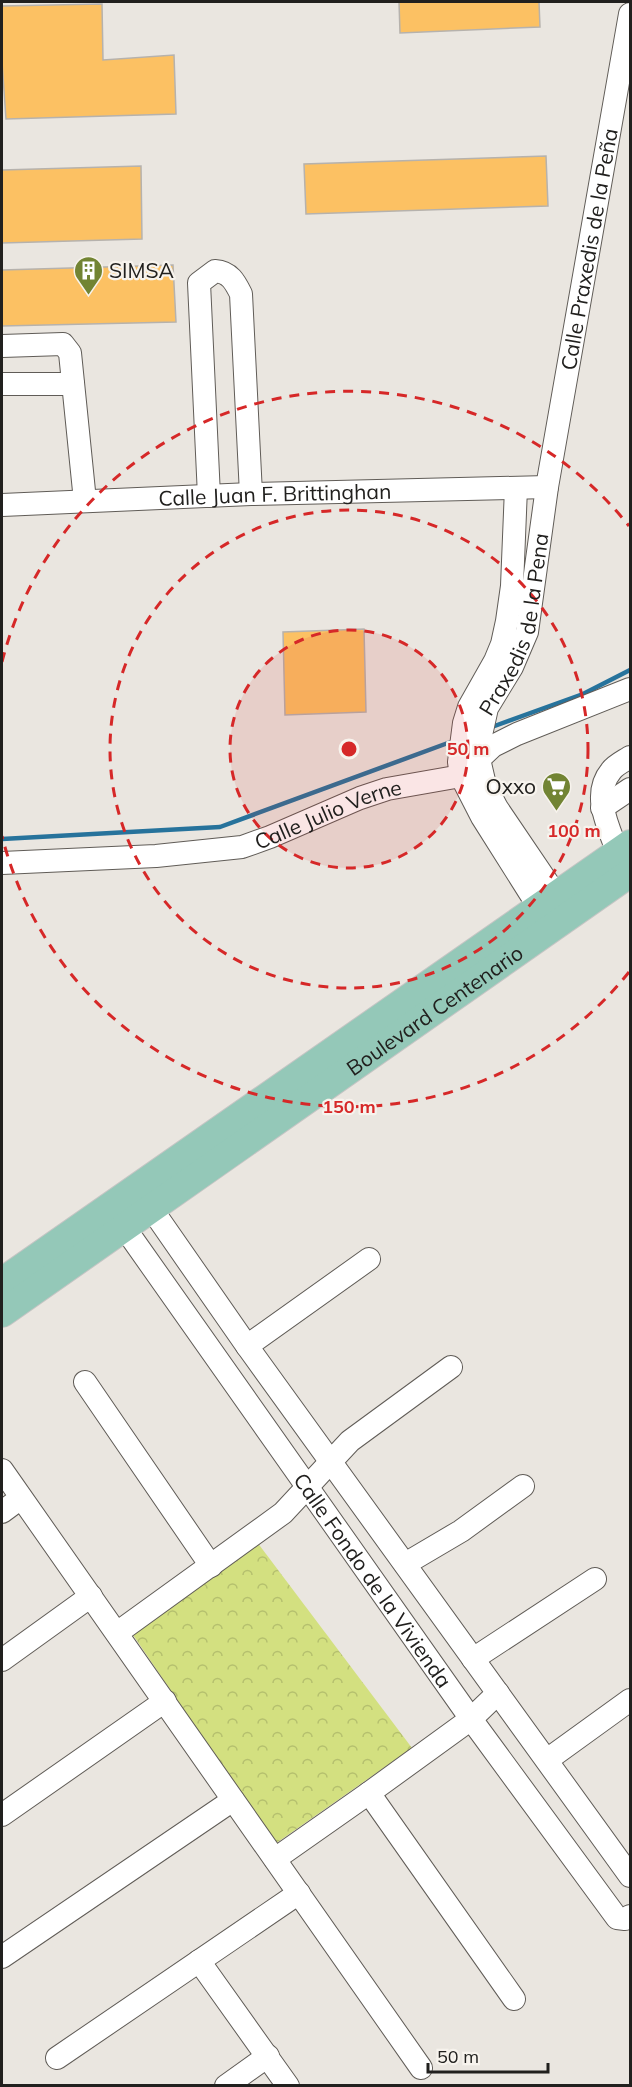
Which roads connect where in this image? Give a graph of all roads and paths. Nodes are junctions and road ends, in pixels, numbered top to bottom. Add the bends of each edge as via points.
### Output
1 (630, 14) edge
2 (2, 346) edge
3 (2, 384) edge
4 (73, 384) junction
5 (548, 487) junction
6 (516, 488) junction
7 (251, 494) junction
8 (209, 496) junction
9 (85, 501) junction
10 (2, 505) edge
11 (630, 689) edge
12 (472, 752) junction
13 (626, 761) edge
14 (461, 776) junction
15 (630, 789) edge
16 (602, 808) junction
17 (626, 857) edge
18 (2, 863) edge
19 (555, 912) junction
20 (279, 1104) junction
21 (209, 1137) junction
22 (150, 1208) junction
23 (124, 1227) junction
24 (369, 1259) dead end
25 (2, 1282) edge
26 (2, 1313) edge
27 (247, 1346) junction
28 (452, 1368) dead end
29 (85, 1382) dead end
30 (332, 1462) junction
31 (2, 1470) edge
32 (523, 1486) dead end
33 (308, 1487) junction
34 (21, 1498) junction
35 (2, 1512) edge
36 (405, 1563) junction
37 (211, 1566) junction
38 (595, 1580) dead end
39 (91, 1596) junction
40 (117, 1633) junction
41 (473, 1659) junction
42 (2, 1660) edge
43 (498, 1693) junction
44 (630, 1700) edge
45 (165, 1701) junction
46 (471, 1719) junction
47 (547, 1760) junction
48 (369, 1793) junction
49 (233, 1800) junction
50 (2, 1815) edge
51 (275, 1859) junction
52 (628, 1867) edge
53 (299, 1893) junction
54 (630, 1916) edge
55 (2, 1957) edge
56 (199, 1961) junction
57 (514, 1999) dead end
58 (267, 2056) junction
59 (57, 2058) dead end
60 (421, 2068) dead end
61 (226, 2085) edge
62 (288, 2085) edge

1 - 5 street, Calle Praxedis de la Peña
2 - 4 street via 63,344 70,353
3 - 4 street
4 - 9 street
5 - 6 street, Calle Juan F. Brittinghan
5 - 12 street, Praxedis de la Pena via 527,632 512,667 487,708
6 - 7 street, Calle Juan F. Brittinghan
6 - 12 street, Praxedis de la Pena via 507,621 495,661 464,723
7 - 8 street, Calle Juan F. Brittinghan
7 - 8 street via 241,294 230,277 215,271 199,283
8 - 9 street, Calle Juan F. Brittinghan
9 - 10 street, Calle Juan F. Brittinghan
11 - 12 street
12 - 14 street
12 - 19 street, Praxedis de la Pena via 496,808
13 - 16 street via 610,771 602,791
14 - 18 street, Calle Julio Verne via 387,789 242,847 156,856
14 - 19 street via 482,817
15 - 16 street
16 - 17 street
17 - 19 main road, Boulevard Centenario
19 - 20 main road, Boulevard Centenario
20 - 21 main road, Boulevard Centenario
20 - 22 main road, Boulevard Centenario
21 - 23 main road via 202,1155 130,1207
21 - 25 main road, Boulevard Centenario
22 - 23 main road, Boulevard Centenario
22 - 27 street, Calle Fondo de la Vivienda
23 - 26 main road, Boulevard Centenario
23 - 33 street, Calle Fondo de la Vivienda
24 - 27 street
27 - 30 street, Calle Fondo de la Vivienda
28 - 30 street via 358,1436
29 - 37 street
30 - 33 street
30 - 36 street, Calle Fondo de la Vivienda
31 - 34 street
32 - 36 street via 461,1531
33 - 37 street via 283,1513
33 - 46 street, Calle Fondo de la Vivienda
34 - 35 street
34 - 39 street
36 - 41 street, Calle Fondo de la Vivienda
37 - 40 street
38 - 41 street
39 - 40 street
39 - 42 street
40 - 45 street
41 - 43 street, Calle Fondo de la Vivienda
43 - 46 street
43 - 47 street, Calle Fondo de la Vivienda
44 - 47 street
45 - 49 street
45 - 50 street
46 - 48 street
46 - 54 street, Calle Fondo de la Vivienda via 617,1918
47 - 52 street, Calle Fondo de la Vivienda
48 - 51 street
48 - 57 street
49 - 51 street
49 - 55 street
51 - 53 street
53 - 56 street
53 - 60 street
56 - 58 street
56 - 59 street
58 - 61 street
58 - 62 street

